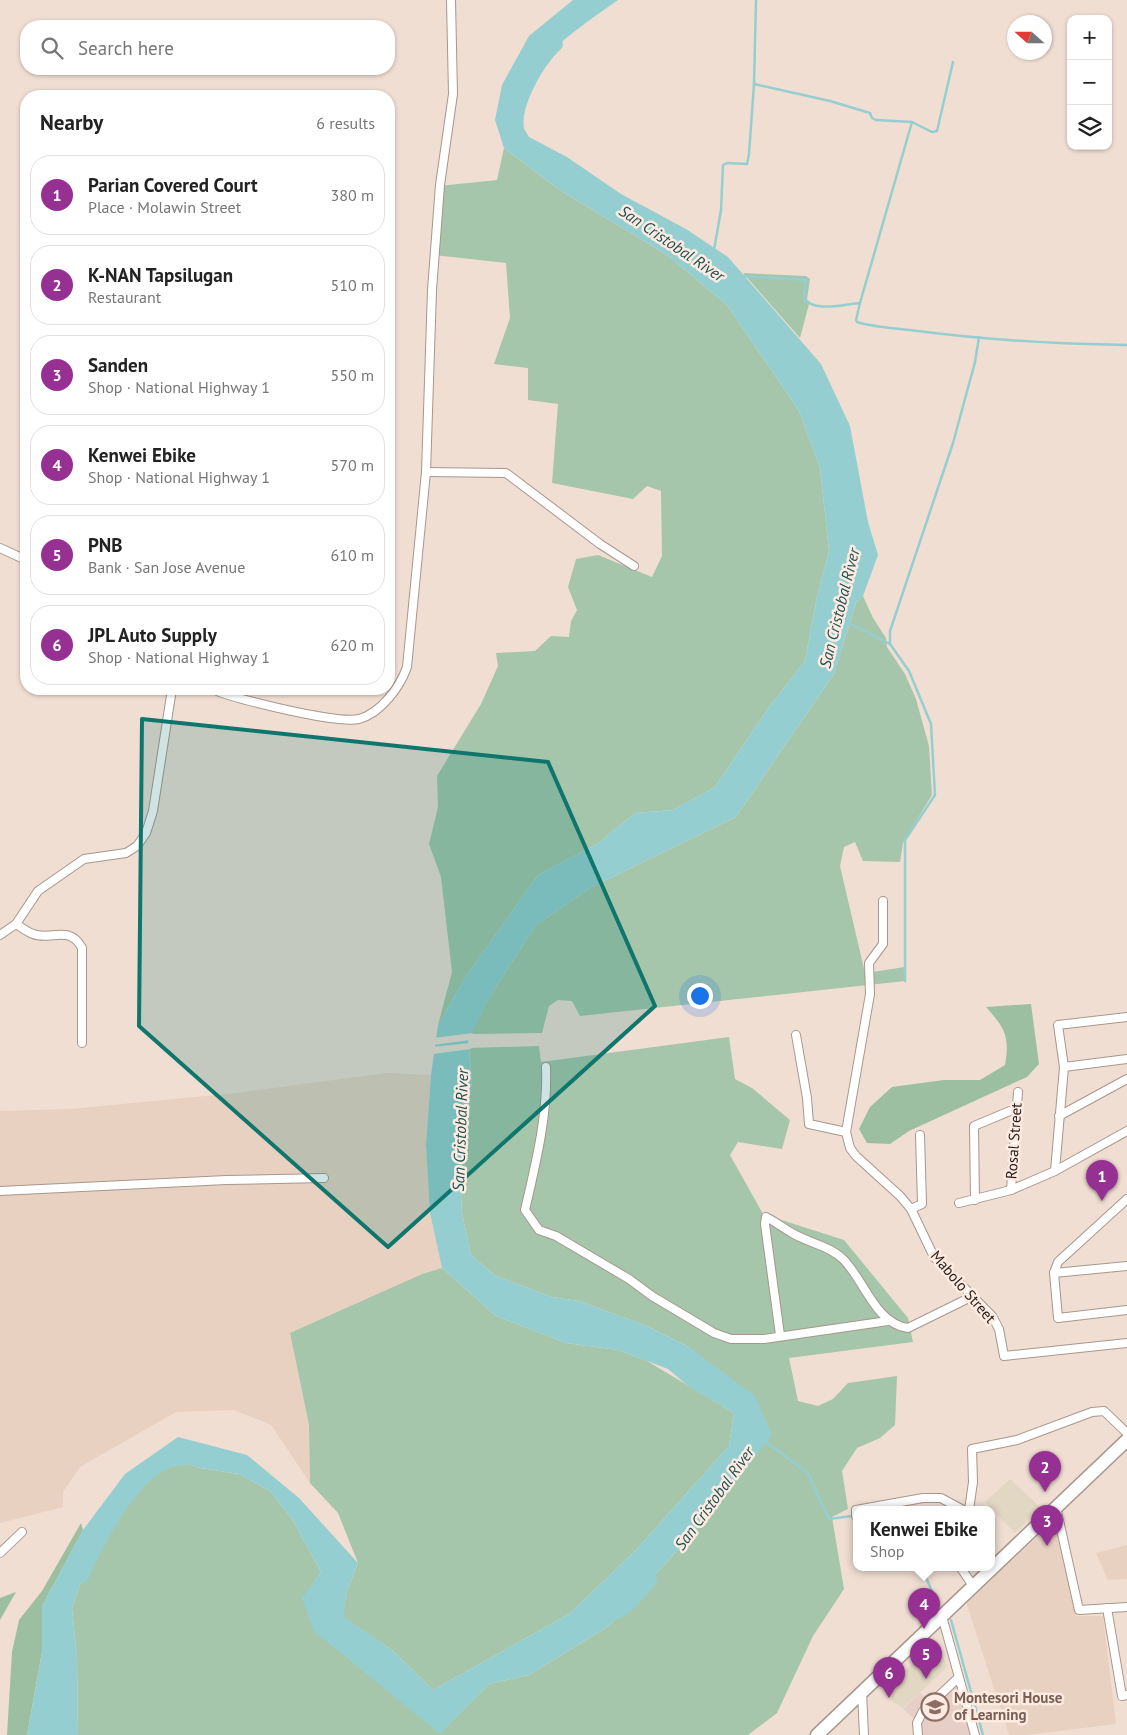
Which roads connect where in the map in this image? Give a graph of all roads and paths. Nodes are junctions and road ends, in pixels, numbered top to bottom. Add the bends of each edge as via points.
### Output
1 (451, 0) edge
2 (426, 472) junction
3 (0, 548) edge
4 (20, 557) edge
5 (634, 566) dead end
6 (395, 690) edge
7 (171, 695) edge
8 (227, 695) edge
9 (390, 695) edge
10 (883, 901) dead end
11 (16, 924) junction
12 (0, 935) edge
13 (1127, 1017) edge
14 (796, 1036) dead end
15 (82, 1043) dead end
16 (1127, 1059) edge
17 (546, 1067) dead end
18 (1064, 1067) junction
19 (1127, 1080) edge
20 (1018, 1092) dead end
21 (1017, 1108) junction
22 (1060, 1116) junction
23 (1127, 1131) edge
24 (846, 1132) junction
25 (920, 1135) dead end
26 (1055, 1171) junction
27 (324, 1178) dead end
28 (1011, 1190) junction
29 (0, 1191) edge
30 (975, 1200) junction
31 (959, 1203) dead end
32 (1126, 1203) edge
33 (911, 1209) junction
34 (1127, 1266) edge
35 (1054, 1273) junction
36 (973, 1296) junction
37 (1127, 1310) edge
38 (888, 1322) junction
39 (780, 1335) junction
40 (1127, 1343) edge
41 (1127, 1433) edge
42 (1127, 1440) edge
43 (878, 1506) edge
44 (952, 1506) edge
45 (970, 1506) edge
46 (1056, 1507) junction
47 (22, 1532) dead end
48 (0, 1553) edge
49 (995, 1565) edge
50 (962, 1571) edge
51 (989, 1571) edge
52 (973, 1586) junction
53 (1127, 1606) edge
54 (1107, 1608) junction
55 (942, 1616) junction
56 (958, 1678) junction
57 (862, 1692) junction
58 (1127, 1695) edge
59 (817, 1735) edge
60 (864, 1735) edge
61 (918, 1735) edge
62 (975, 1735) edge

1 - 2 street via 453,94 442,167 432,290
2 - 5 street via 506,473
2 - 6 street via 408,667
3 - 4 street
7 - 11 street via 153,811 146,833 137,846 126,853 84,859 38,891
8 - 9 street via 337,718 359,718 376,710
10 - 24 street via 883,944 869,963 870,994
11 - 12 street
11 - 15 street via 34,935 68,936 78,941 82,948
13 - 18 street via 1058,1024
14 - 24 street via 809,1124
16 - 18 street
17 - 39 street via 547,1096 525,1210 539,1230 556,1236 714,1333 731,1339 764,1339
18 - 22 street
19 - 22 street
20 - 21 street, Rosal Street
21 - 28 street, Rosal Street
21 - 30 street via 974,1126
22 - 26 street
23 - 26 street
24 - 33 street, Mabolo Street via 856,1156
25 - 33 street via 922,1204
26 - 28 street
27 - 29 street
28 - 30 street
30 - 31 street
32 - 35 street via 1058,1262
33 - 36 street, Mabolo Street via 934,1257
34 - 35 street
35 - 37 street via 1058,1318
36 - 38 street via 908,1328
36 - 40 street, Mabolo Street via 999,1328 1004,1356
38 - 39 street
38 - 39 street via 844,1260 766,1217
41 - 45 street via 1104,1411 1092,1412 1017,1440 972,1448
42 - 46 highway
43 - 44 street via 923,1498 941,1498
46 - 49 highway
46 - 54 street via 1079,1610
47 - 48 street
50 - 52 street
51 - 52 highway
52 - 55 highway
53 - 54 street
54 - 58 street via 1122,1696
55 - 56 street
55 - 57 highway
56 - 61 street via 924,1710 917,1723
56 - 62 street
57 - 59 highway
57 - 60 street

